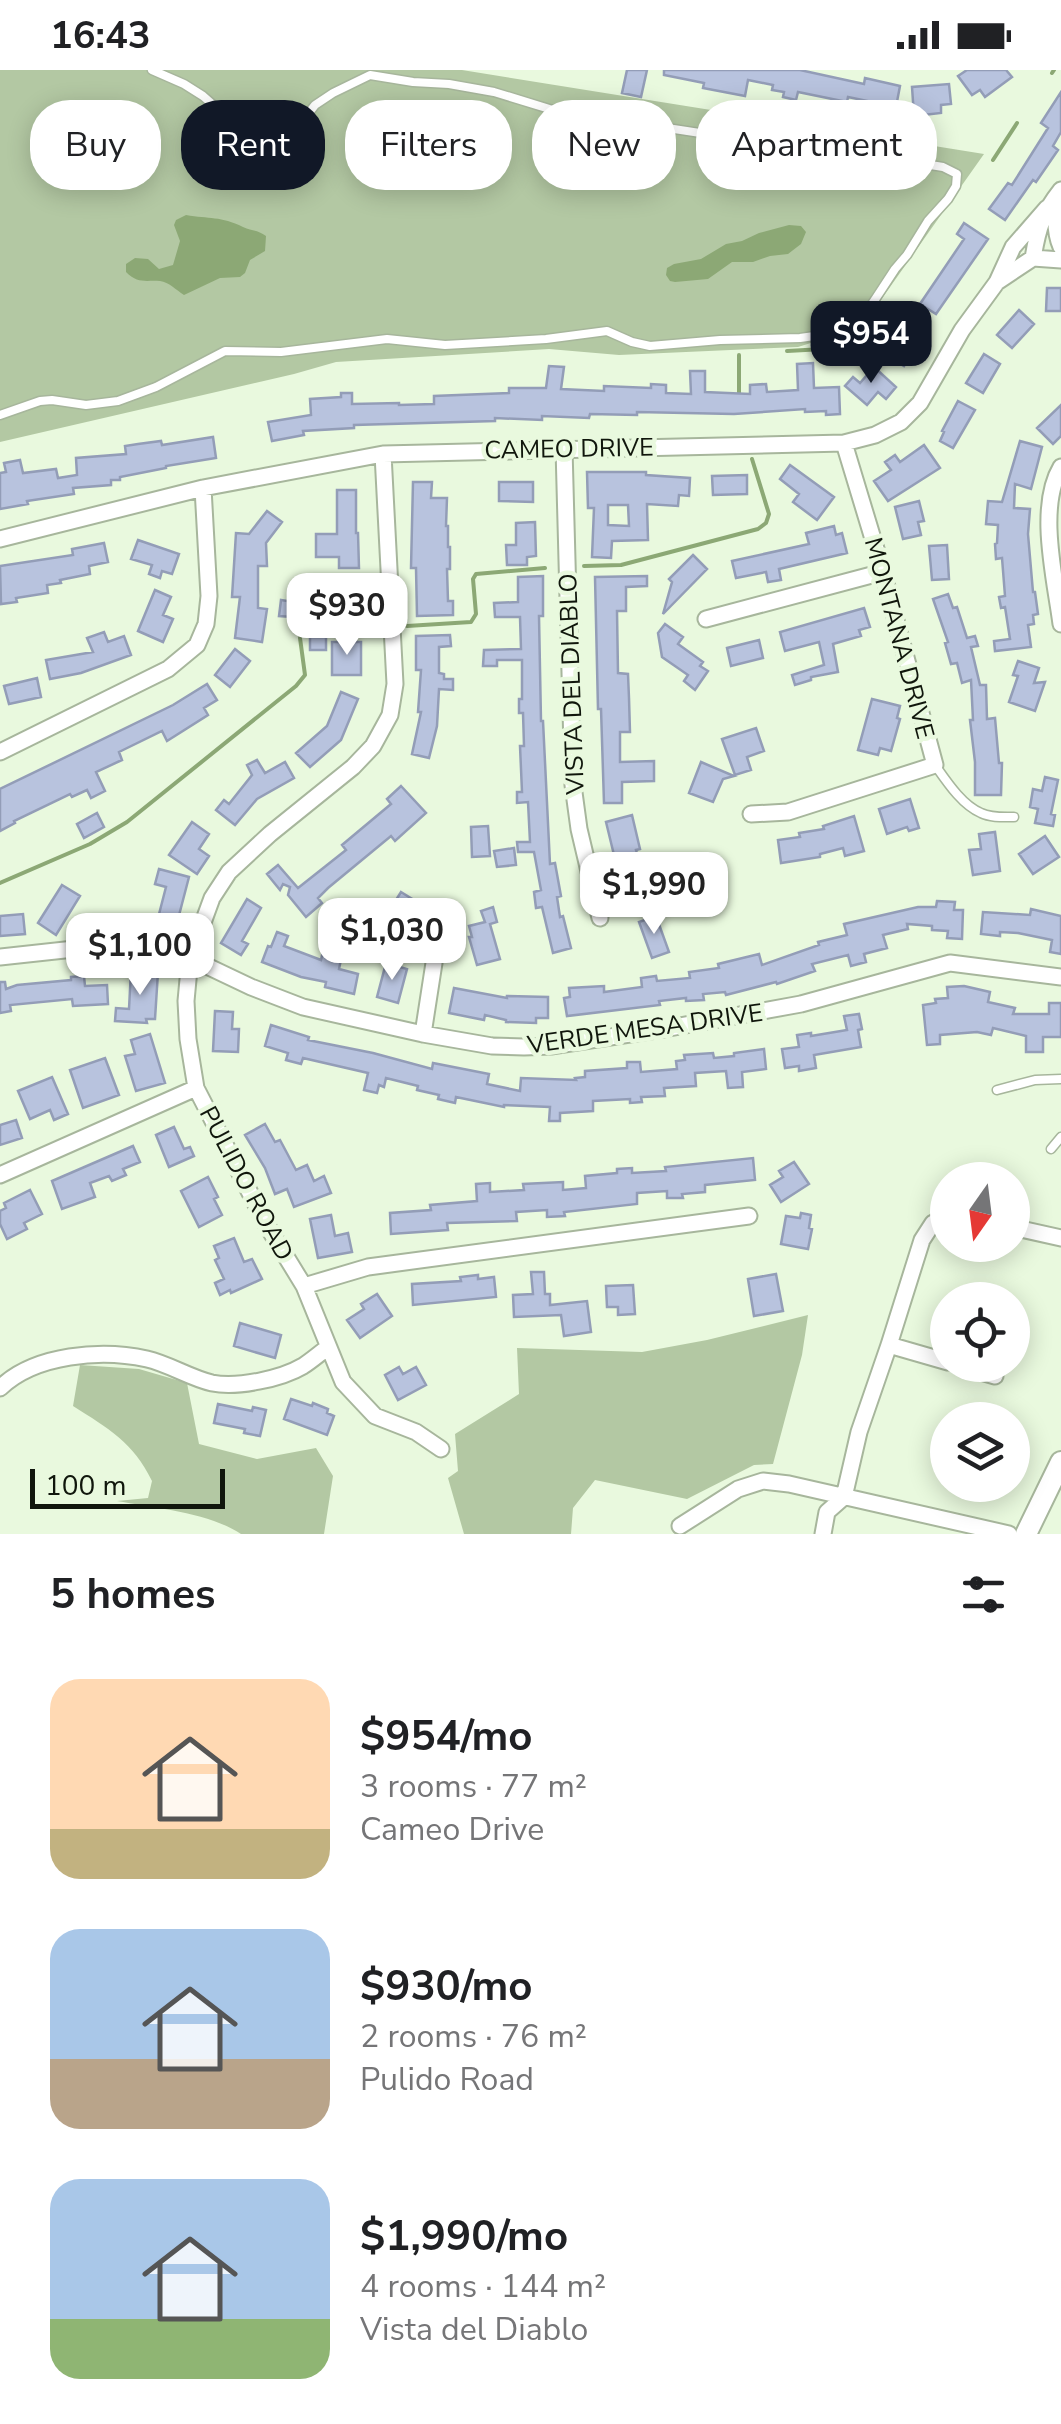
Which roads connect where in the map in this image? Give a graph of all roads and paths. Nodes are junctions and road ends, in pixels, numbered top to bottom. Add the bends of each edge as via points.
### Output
1 (152, 70) edge
2 (1060, 191) edge
3 (1047, 208) junction
4 (1061, 247) edge
5 (1033, 258) junction
6 (1061, 260) edge
7 (997, 282) junction
8 (0, 415) edge
9 (844, 442) junction
10 (564, 448) junction
11 (384, 454) junction
12 (1061, 467) edge
13 (204, 488) junction
14 (0, 539) edge
15 (883, 572) junction
16 (706, 619) dead end
17 (1061, 624) edge
18 (0, 752) edge
19 (935, 765) junction
20 (752, 814) dead end
21 (1014, 817) dead end
22 (600, 918) dead end
23 (0, 958) edge
24 (190, 958) junction
25 (434, 963) dead end
26 (1061, 977) edge
27 (423, 1034) junction
28 (1061, 1079) edge
29 (196, 1088) junction
30 (998, 1090) dead end
31 (1061, 1138) edge
32 (1051, 1149) dead end
33 (0, 1175) edge
34 (750, 1216) dead end
35 (930, 1228) edge
36 (1030, 1231) edge
37 (1061, 1238) edge
38 (304, 1286) junction
39 (889, 1345) junction
40 (328, 1348) junction
41 (930, 1357) edge
42 (0, 1388) edge
43 (440, 1449) dead end
44 (1059, 1472) edge
45 (844, 1497) junction
46 (680, 1526) dead end
47 (822, 1534) edge
48 (1009, 1534) edge
49 (1026, 1534) edge

1 - 8 lane via 184,84 245,133 271,145 290,137 315,105 370,75 798,151 882,157 952,170 958,178 861,320 843,332 650,346 607,330 445,345 388,339 281,352 226,351 118,401 52,400
2 - 3 street
2 - 4 street via 1055,213
3 - 5 street
3 - 7 street via 1014,246
5 - 6 street
5 - 7 street, CAMEO DRIVE
7 - 9 street, CAMEO DRIVE via 920,404 888,429
9 - 10 street, CAMEO DRIVE
9 - 15 street, MONTANA DRIVE
10 - 11 street, CAMEO DRIVE
10 - 22 street, VISTA DEL DIABLO via 573,785
11 - 13 street, CAMEO DRIVE
11 - 24 street, PULIDO ROAD via 390,715 354,767 229,872
12 - 17 street via 1049,498
13 - 14 street, CAMEO DRIVE
13 - 18 street via 209,596 197,644 168,668
15 - 16 street
15 - 19 street, MONTANA DRIVE
19 - 20 street, MONTANA DRIVE via 788,812
19 - 21 lane via 973,808
23 - 24 street, VERDE MESA DRIVE via 120,944
24 - 27 street, VERDE MESA DRIVE via 303,1007
24 - 29 street, PULIDO ROAD via 186,1002
25 - 27 street
26 - 27 street, VERDE MESA DRIVE via 950,963 800,1004 552,1046 492,1046
28 - 30 lane
29 - 33 street
29 - 38 street, PULIDO ROAD
31 - 32 lane
34 - 38 street via 368,1267
35 - 39 street
36 - 37 street
38 - 40 street, PULIDO ROAD
39 - 41 street
39 - 45 street
40 - 42 street via 303,1366 246,1382 213,1383 148,1359 93,1354 59,1358
40 - 43 street, PULIDO ROAD via 343,1382 366,1408
44 - 49 street
45 - 46 street via 763,1481
45 - 47 street via 828,1512
45 - 48 street

